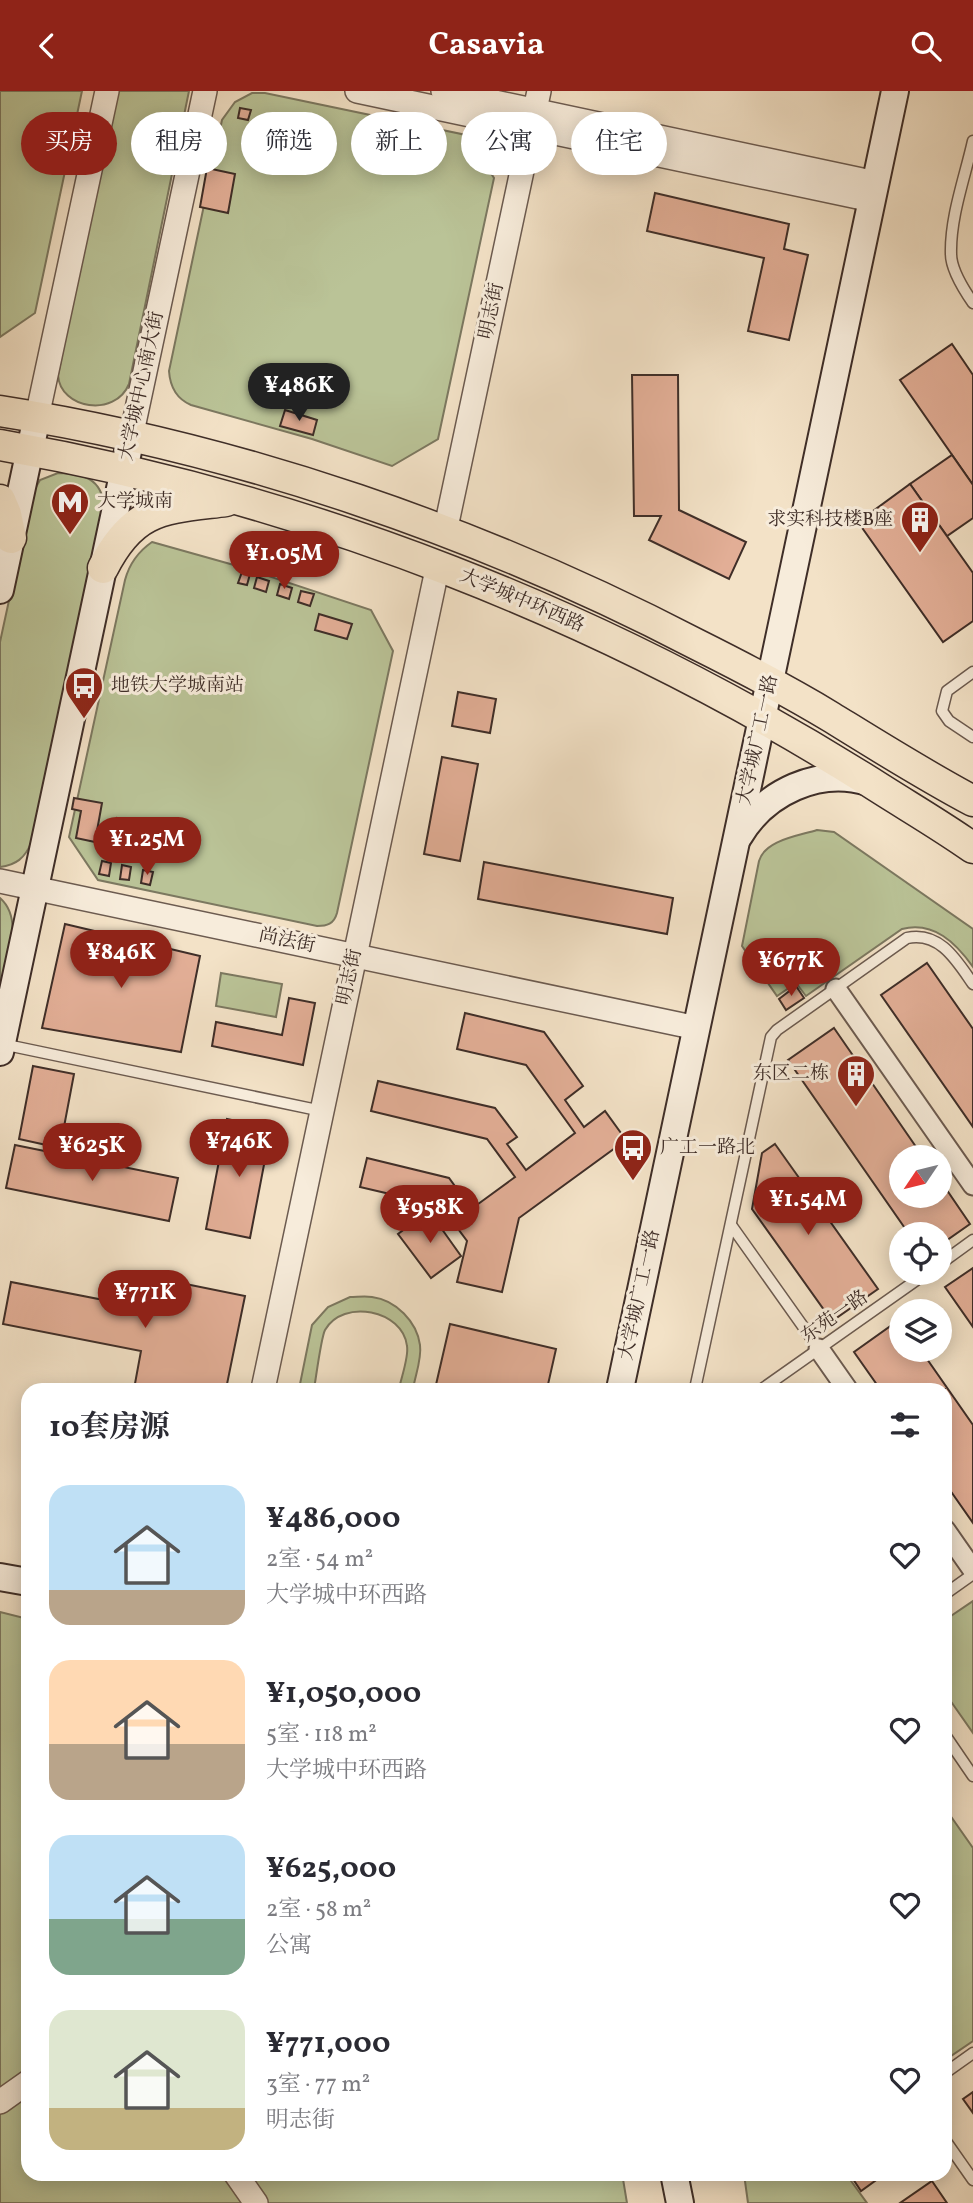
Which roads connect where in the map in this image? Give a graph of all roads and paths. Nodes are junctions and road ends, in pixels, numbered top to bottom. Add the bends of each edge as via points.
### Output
1 (107, 91) edge
2 (205, 91) edge
3 (357, 91) edge
4 (443, 91) edge
5 (877, 91) edge
6 (895, 91) edge
7 (535, 110) edge
8 (973, 141) edge
9 (865, 190) junction
10 (972, 299) edge
11 (0, 411) edge
12 (37, 417) junction
13 (131, 437) junction
14 (0, 445) edge
15 (30, 450) junction
16 (124, 470) junction
17 (239, 499) junction
18 (0, 500) edge
19 (445, 532) junction
20 (11, 538) junction
21 (438, 565) junction
22 (103, 568) junction
23 (0, 590) edge
24 (973, 672) edge
25 (761, 679) junction
26 (754, 713) junction
27 (973, 737) edge
28 (872, 783) junction
29 (973, 801) edge
30 (736, 840) junction
31 (973, 848) edge
32 (0, 881) edge
33 (35, 888) junction
34 (355, 956) junction
35 (973, 984) edge
36 (836, 989) junction
37 (688, 1026) junction
38 (1, 1048) edge
39 (322, 1111) junction
40 (973, 1185) edge
41 (731, 1225) junction
42 (973, 1240) edge
43 (952, 1255) edge
44 (910, 1285) edge
45 (819, 1349) junction
46 (264, 1383) edge
47 (602, 1383) edge
48 (621, 1383) edge
49 (696, 1383) edge
50 (771, 1383) edge
51 (843, 1383) edge
52 (952, 1540) edge
53 (0, 1559) edge
54 (21, 1563) edge
55 (973, 1572) edge
56 (0, 1577) edge
57 (21, 1581) edge
58 (952, 1588) edge
59 (952, 1745) edge
60 (973, 1776) edge
61 (973, 2053) edge
62 (952, 2068) edge
63 (21, 2087) edge
64 (0, 2102) edge
65 (952, 2150) edge
66 (973, 2180) edge
67 (241, 2181) edge
68 (676, 2181) edge
69 (694, 2181) edge
70 (256, 2203) edge
71 (680, 2203) edge
72 (698, 2203) edge

1 - 12 street
2 - 13 street, 大学城中心南大街
3 - 7 street
4 - 7 street
5 - 9 main road, 大学城广工一路
6 - 9 main road, 大学城广工一路
7 - 9 street
7 - 19 street, 明志街
8 - 10 lane via 951,256
9 - 25 main road, 大学城广工一路
11 - 12 main road, 大学城中环西路
12 - 13 main road, 大学城中环西路
12 - 15 main road
13 - 16 main road, 大学城中心南大街
13 - 19 main road, 大学城中环西路 via 283,477
14 - 15 main road, 大学城中环西路
15 - 16 main road, 大学城中环西路
15 - 20 main road
16 - 17 main road, 大学城中环西路
16 - 22 main road, 大学城中心南大街
17 - 21 main road, 大学城中环西路
17 - 22 main road via 146,517 122,536
18 - 20 main road
19 - 25 main road, 大学城中环西路 via 648,619
20 - 23 main road
21 - 26 main road, 大学城中环西路 via 623,645
21 - 34 street, 明志街
22 - 33 main road, 大学城中心南大街
24 - 27 lane via 947,691 942,711
25 - 26 main road, 大学城广工一路
25 - 29 main road, 大学城中环西路
26 - 28 main road, 大学城中环西路
26 - 30 main road, 大学城广工一路
26 - 37 main road, 大学城广工一路
28 - 30 main road via 838,776 809,781 757,812
28 - 31 main road, 大学城中环西路
30 - 37 main road, 大学城广工一路
32 - 33 street, 尚法街
33 - 34 street, 尚法街
33 - 38 main road, 大学城中心南大街
34 - 37 street, 尚法街
34 - 39 street, 明志街
35 - 36 lane via 947,949 913,937
36 - 40 street
36 - 41 lane via 771,1037
37 - 47 main road, 大学城广工一路
37 - 48 main road, 大学城广工一路
38 - 39 lane
39 - 46 street, 明志街
41 - 45 lane
41 - 49 lane
42 - 43 lane
44 - 45 lane, 东苑一路
45 - 50 lane, 东苑一路
45 - 51 street
52 - 55 street
53 - 54 main road
55 - 58 lane
56 - 57 main road
59 - 60 lane
61 - 62 lane
63 - 64 street
65 - 66 lane
67 - 70 street
68 - 71 main road
69 - 72 main road

